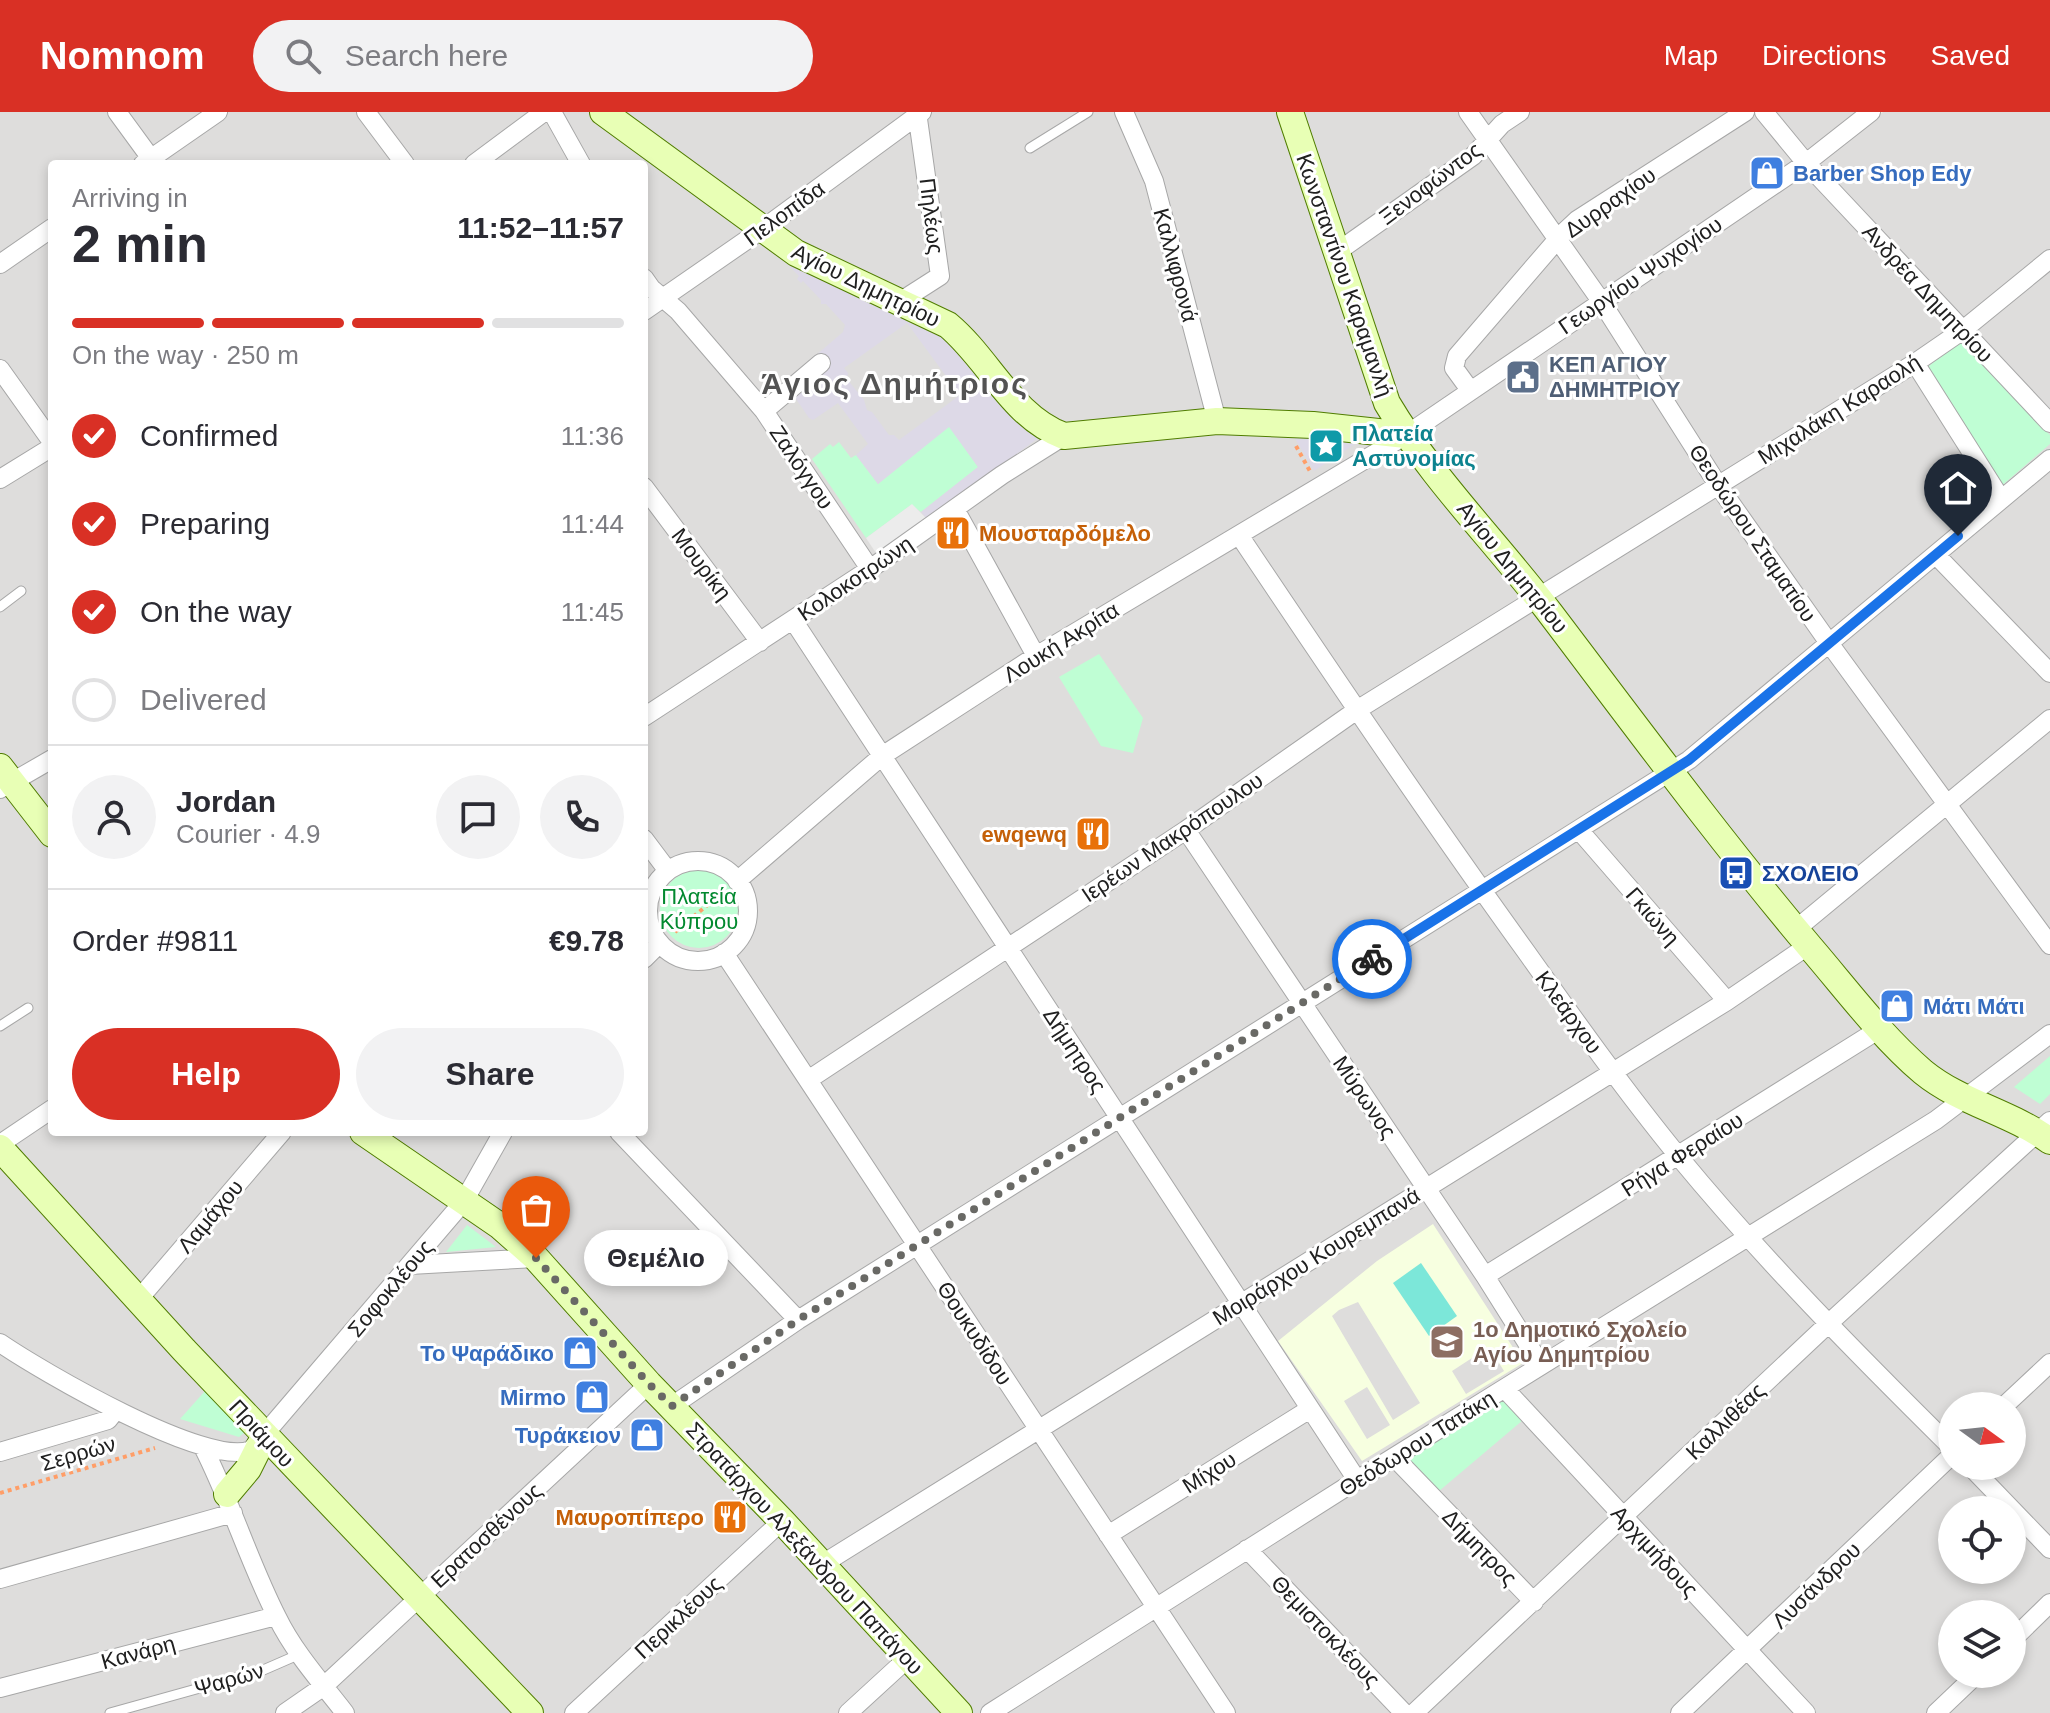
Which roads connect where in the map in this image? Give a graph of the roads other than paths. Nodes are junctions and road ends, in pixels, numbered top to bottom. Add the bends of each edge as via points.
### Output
1 (117, 112) edge
2 (218, 112) edge
3 (366, 112) edge
4 (544, 112) edge
5 (552, 112) edge
6 (603, 112) edge
7 (1088, 112) edge
8 (1124, 112) edge
9 (1290, 112) edge
10 (1468, 112) edge
11 (1520, 112) edge
12 (1745, 112) edge
13 (1764, 112) edge
14 (1871, 112) edge
15 (919, 113) edge
16 (1488, 140) junction
17 (1030, 148) dead end
18 (149, 160) edge
19 (153, 160) edge
20 (402, 160) edge
21 (479, 160) edge
22 (579, 160) edge
23 (1806, 163) junction
24 (764, 228) junction
25 (48, 231) edge
26 (1557, 241) junction
27 (1337, 252) junction
28 (2050, 259) edge
29 (0, 264) edge
30 (648, 284) edge
31 (664, 298) junction
32 (901, 301) junction
33 (1601, 301) junction
34 (648, 308) edge
35 (1963, 330) junction
36 (821, 363) dead end
37 (1915, 363) junction
38 (0, 369) edge
39 (1470, 390) junction
40 (764, 411) junction
41 (1217, 421) junction
42 (2050, 423) edge
43 (1406, 435) junction
44 (1064, 436) junction
45 (48, 438) edge
46 (48, 447) edge
47 (2050, 459) edge
48 (0, 479) edge
49 (1718, 485) junction
50 (648, 492) edge
51 (2001, 499) junction
52 (955, 509) junction
53 (1239, 535) junction
54 (1936, 555) junction
55 (870, 569) junction
56 (21, 591) dead end
57 (1538, 597) junction
58 (0, 607) edge
59 (793, 620) junction
60 (760, 642) junction
61 (1829, 643) junction
62 (1036, 656) junction
63 (2050, 673) edge
64 (1357, 710) junction
65 (648, 714) edge
66 (2050, 719) edge
67 (882, 756) junction
68 (48, 761) edge
69 (1671, 772) junction
70 (4, 779) edge
71 (1946, 803) junction
72 (48, 829) edge
73 (1186, 830) junction
74 (1579, 830) junction
75 (648, 844) edge
76 (668, 871) junction
77 (737, 881) junction
78 (1482, 891) junction
79 (1802, 937) junction
80 (660, 943) junction
81 (2050, 945) edge
82 (1008, 948) junction
83 (724, 953) junction
84 (648, 955) edge
85 (1727, 1001) junction
86 (1302, 1004) junction
87 (28, 1008) dead end
88 (0, 1026) edge
89 (1878, 1030) junction
90 (2050, 1034) edge
91 (1612, 1072) junction
92 (808, 1080) junction
93 (1966, 1098) junction
94 (48, 1112) edge
95 (1119, 1118) junction
96 (2046, 1131) edge
97 (279, 1136) edge
98 (369, 1136) edge
99 (501, 1136) edge
100 (623, 1136) edge
101 (0, 1146) edge
102 (1679, 1156) junction
103 (1426, 1188) junction
104 (464, 1201) junction
105 (1747, 1237) junction
106 (917, 1245) junction
107 (536, 1258) junction
108 (410, 1265) junction
109 (1485, 1276) junction
110 (138, 1300) junction
111 (1241, 1303) junction
112 (798, 1320) junction
113 (1828, 1324) junction
114 (2, 1346) edge
115 (2050, 1363) edge
116 (1541, 1365) junction
117 (649, 1384) junction
118 (1505, 1389) junction
119 (2019, 1392) edge
120 (672, 1406) junction
121 (1310, 1409) junction
122 (116, 1410) junction
123 (1038, 1429) junction
124 (1938, 1434) edge
125 (265, 1435) junction
126 (203, 1447) junction
127 (0, 1452) edge
128 (1394, 1457) junction
129 (1938, 1468) edge
130 (1357, 1480) junction
131 (1983, 1480) edge
132 (230, 1503) junction
133 (1624, 1517) junction
134 (782, 1521) junction
135 (1108, 1535) junction
136 (1247, 1549) junction
137 (2050, 1549) edge
138 (821, 1565) junction
139 (0, 1579) edge
140 (419, 1598) junction
141 (1534, 1602) junction
142 (2050, 1603) edge
143 (1156, 1608) junction
144 (276, 1616) junction
145 (2026, 1626) edge
146 (1748, 1650) junction
147 (300, 1654) junction
148 (908, 1658) junction
149 (324, 1686) junction
150 (0, 1688) edge
151 (1962, 1688) edge
152 (110, 1713) edge
153 (285, 1713) edge
154 (345, 1713) edge
155 (530, 1713) edge
156 (574, 1713) edge
157 (848, 1713) edge
158 (959, 1713) edge
159 (990, 1713) edge
160 (1226, 1713) edge
161 (1404, 1713) edge
162 (1414, 1713) edge
163 (1680, 1713) edge
164 (1806, 1713) edge
165 (1936, 1713) edge

1 - 18 street
2 - 19 street
3 - 20 street
4 - 21 street
5 - 22 street
6 - 24 main road, Αγίου Δημητρίου
7 - 17 lane
8 - 41 street, Καλλιφρονά via 1154,181
9 - 27 main road, Κωνσταντίνου Καραμανλή
10 - 16 street, Θεοδώρου Σταματίου
11 - 16 street, Ξενοφώντος
12 - 26 street, Δυρραχίου via 1577,220
13 - 23 street, Ανδρέα Δημητρίου
14 - 23 street, Γεωργίου Ψυχογίου
15 - 24 street, Πελοπίδα
15 - 32 street, Πηλέως via 940,276
16 - 26 street, Θεοδώρου Σταματίου
16 - 27 street, Ξενοφώντος
23 - 33 street, Γεωργίου Ψυχογίου
23 - 35 street, Ανδρέα Δημητρίου
24 - 31 street, Πελοπίδα
24 - 32 main road, Αγίου Δημητρίου via 808,260
25 - 29 street
26 - 33 street, Θεοδώρου Σταματίου
26 - 39 street, Δυρραχίου via 1457,356 1454,368
27 - 43 main road, Κωνσταντίνου Καραμανλή via 1387,403
28 - 35 street, Μιχαλάκη Καραολή
30 - 31 street, Ζαλόγγου
31 - 34 street, Πελοπίδα
31 - 40 street, Ζαλόγγου
32 - 44 main road, Αγίου Δημητρίου via 948,325 1027,415
33 - 39 street, Γεωργίου Ψυχογίου
33 - 49 street, Θεοδώρου Σταματίου
35 - 37 street, Μιχαλάκη Καραολή
35 - 42 street, Ανδρέα Δημητρίου
36 - 40 street
37 - 49 street, Μιχαλάκη Καραολή
37 - 51 street
38 - 45 street
39 - 43 street, Γεωργίου Ψυχογίου
40 - 55 street, Ζαλόγγου
41 - 43 main road
41 - 44 main road
43 - 53 street, Λουκή Ακρίτα
43 - 57 main road, Αγίου Δημητρίου
44 - 52 street, Κολοκοτρώνη via 997,470
46 - 48 street
47 - 51 street
49 - 57 street, Μιχαλάκη Καραολή
49 - 61 street, Θεοδώρου Σταματίου
50 - 60 street, Μουρίκη
51 - 54 street
52 - 55 street, Κολοκοτρώνη
52 - 62 street
53 - 62 street, Λουκή Ακρίτα
53 - 64 street, Κλεάρχου
54 - 61 street
54 - 63 street
55 - 59 street, Κολοκοτρώνη
56 - 58 lane
57 - 64 street, Ιερέων Μακρόπουλου
57 - 69 main road, Αγίου Δημητρίου
59 - 60 street, Κολοκοτρώνη
59 - 67 street, Δήμητρος
60 - 65 street, Κολοκοτρώνη
61 - 69 street
61 - 71 street, Θεοδώρου Σταματίου
62 - 67 street, Λουκή Ακρίτα
64 - 73 street, Ιερέων Μακρόπουλου
64 - 78 street, Κλεάρχου
66 - 71 street, Μοιράρχου Κουρεμπανά
67 - 77 street, Λουκή Ακρίτα
67 - 82 street, Δήμητρος
68 - 70 street
69 - 74 street
69 - 79 main road, Αγίου Δημητρίου
70 - 72 main road
71 - 79 street, Μοιράρχου Κουρεμπανά
71 - 81 street, Θεοδώρου Σταματίου
73 - 82 street, Ιερέων Μακρόπουλου
73 - 86 street, Μύρωνος
74 - 78 street
74 - 85 street, Γκιώνη
75 - 76 street
76 - 77 street via 683,863 705,862
76 - 80 street via 654,886 648,906 650,926
77 - 83 street via 746,900 746,921
78 - 86 street
78 - 91 street, Κλεάρχου
79 - 85 street, Μοιράρχου Κουρεμπανά
79 - 89 main road, Αγίου Δημητρίου
80 - 83 street via 674,955 692,960
80 - 84 street
82 - 92 street, Ιερέων Μακρόπουλου
82 - 95 street, Δήμητρος
83 - 92 street, Θουκυδίδου
85 - 91 street, Μοιράρχου Κουρεμπανά
86 - 95 street
86 - 103 street, Μύρωνος
87 - 88 lane
89 - 93 main road, Αγίου Δημητρίου via 1925,1073
89 - 102 street, Ρήγα Φεραίου
90 - 93 street, Θεόδωρου Τατάκη
91 - 102 street, Κλεάρχου
91 - 103 street, Μοιράρχου Κουρεμπανά
92 - 106 street, Θουκυδίδου
93 - 96 main road, Αγίου Δημητρίου
93 - 105 street, Θεόδωρου Τατάκη
94 - 101 street
95 - 106 street
95 - 111 street, Δήμητρος
96 - 113 street, Καλλιθέας
97 - 110 street, Λαμάχου
98 - 104 main road, Στρατάρχου Αλεξάνδρου Παπάγου
99 - 104 street, Σοφοκλέους
100 - 112 street
101 - 110 main road, Πριάμου
102 - 105 street, Κλεάρχου
102 - 109 street, Ρήγα Φεραίου
103 - 109 street, Μύρωνος
103 - 111 street, Μοιράρχου Κουρεμπανά
104 - 107 main road, Στρατάρχου Αλεξάνδρου Παπάγου
104 - 108 street, Σοφοκλέους
105 - 113 street, Κλεάρχου
105 - 116 street, Θεόδωρου Τατάκη
106 - 112 street
106 - 123 street, Θουκυδίδου
107 - 108 street
107 - 117 main road, Στρατάρχου Αλεξάνδρου Παπάγου
108 - 125 street, Σοφοκλέους
109 - 116 street, Μύρωνος
110 - 125 main road, Πριάμου
111 - 121 street, Δήμητρος
111 - 123 street, Μοιράρχου Κουρεμπανά
112 - 120 street
113 - 124 street, Κλεάρχου
113 - 133 street, Καλλιθέας
114 - 122 street
115 - 119 street
116 - 118 street, Θεόδωρου Τατάκη
117 - 120 main road, Στρατάρχου Αλεξάνδρου Παπάγου
117 - 140 street, Ερατοσθένους
118 - 128 street, Θεόδωρου Τατάκη
118 - 133 street, Αρχιμήδους
120 - 134 main road, Στρατάρχου Αλεξάνδρου Παπάγου
121 - 130 street, Δήμητρος
121 - 135 street, Μίχου
122 - 126 street
122 - 127 street via 108,1420
123 - 135 street, Θουκυδίδου
123 - 138 street, Μοιράρχου Κουρεμπανά
125 - 126 street via 243,1453
125 - 132 main road
125 - 140 main road, Πριάμου
126 - 132 street
128 - 130 street, Θεόδωρου Τατάκη
128 - 141 street, Δήμητρος
129 - 146 street, Λυσάνδρου
130 - 136 street, Θεόδωρου Τατάκη
131 - 137 street
132 - 139 street
132 - 144 street
133 - 141 street, Καλλιθέας
133 - 146 street, Αρχιμήδους
134 - 138 main road, Στρατάρχου Αλεξάνδρου Παπάγου
134 - 156 street, Περικλέους
135 - 143 street, Θουκυδίδου
136 - 143 street, Θεόδωρου Τατάκη
136 - 161 street, Θεμιστοκλέους
138 - 148 main road, Στρατάρχου Αλεξάνδρου Παπάγου
140 - 149 street, Ερατοσθένους
140 - 155 main road, Πριάμου
141 - 162 street, Καλλιθέας
142 - 145 street
143 - 159 street, Θεόδωρου Τατάκη
143 - 160 street, Θουκυδίδου
144 - 147 street
144 - 150 street, Κανάρη
146 - 163 street, Λυσάνδρου
146 - 164 street, Αρχιμήδους
147 - 149 street
147 - 152 lane, Ψαρών via 261,1671
148 - 157 street
148 - 158 main road, Στρατάρχου Αλεξάνδρου Παπάγου
149 - 153 street, Ερατοσθένους
149 - 154 street
151 - 165 street

